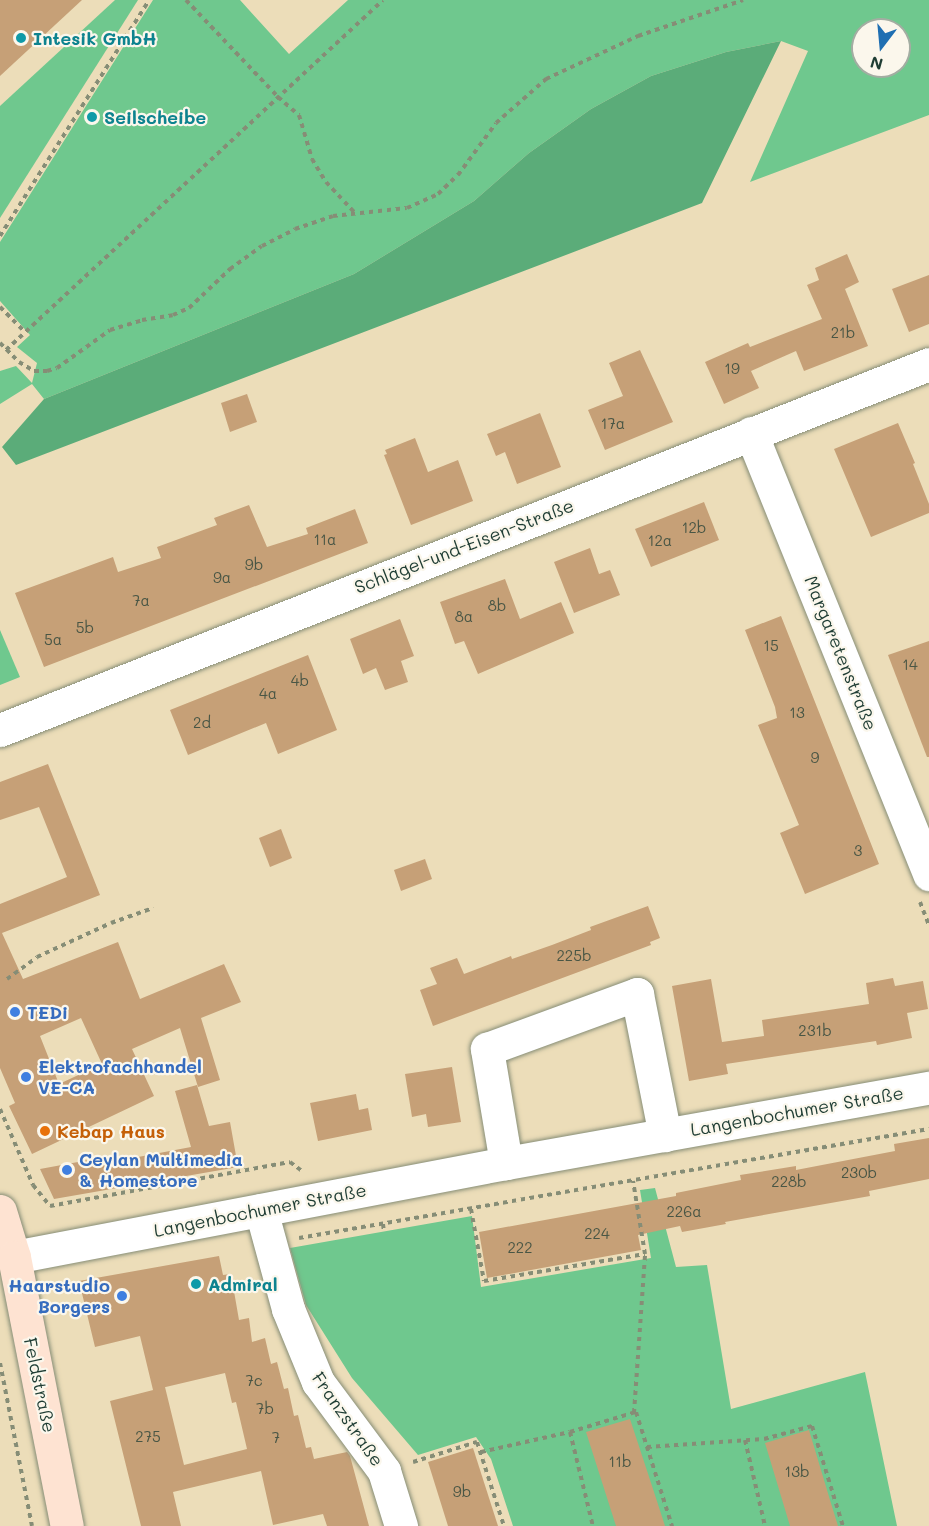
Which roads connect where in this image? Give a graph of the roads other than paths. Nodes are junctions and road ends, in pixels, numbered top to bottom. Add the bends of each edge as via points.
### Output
1 (929, 364) edge
2 (751, 433) junction
3 (0, 730) edge
4 (929, 874) edge
5 (929, 1088) edge
6 (665, 1135) junction
7 (506, 1163) junction
8 (0, 1210) edge
9 (261, 1210) junction
10 (14, 1257) junction
11 (67, 1526) edge
12 (401, 1526) edge

1 - 2 street, Schlägel-und-Eisen-Straße
2 - 3 street, Schlägel-und-Eisen-Straße
2 - 4 street, Margaretenstraße
5 - 6 street, Langenbochumer Straße
6 - 7 street, Langenbochumer Straße
6 - 7 street, Langenbochumer Straße via 637,994 487,1049
7 - 9 street, Langenbochumer Straße
8 - 10 main road, Feldstraße
9 - 10 street, Langenbochumer Straße
9 - 12 street, Franzstraße via 288,1309 318,1382 384,1471
10 - 11 main road, Feldstraße

